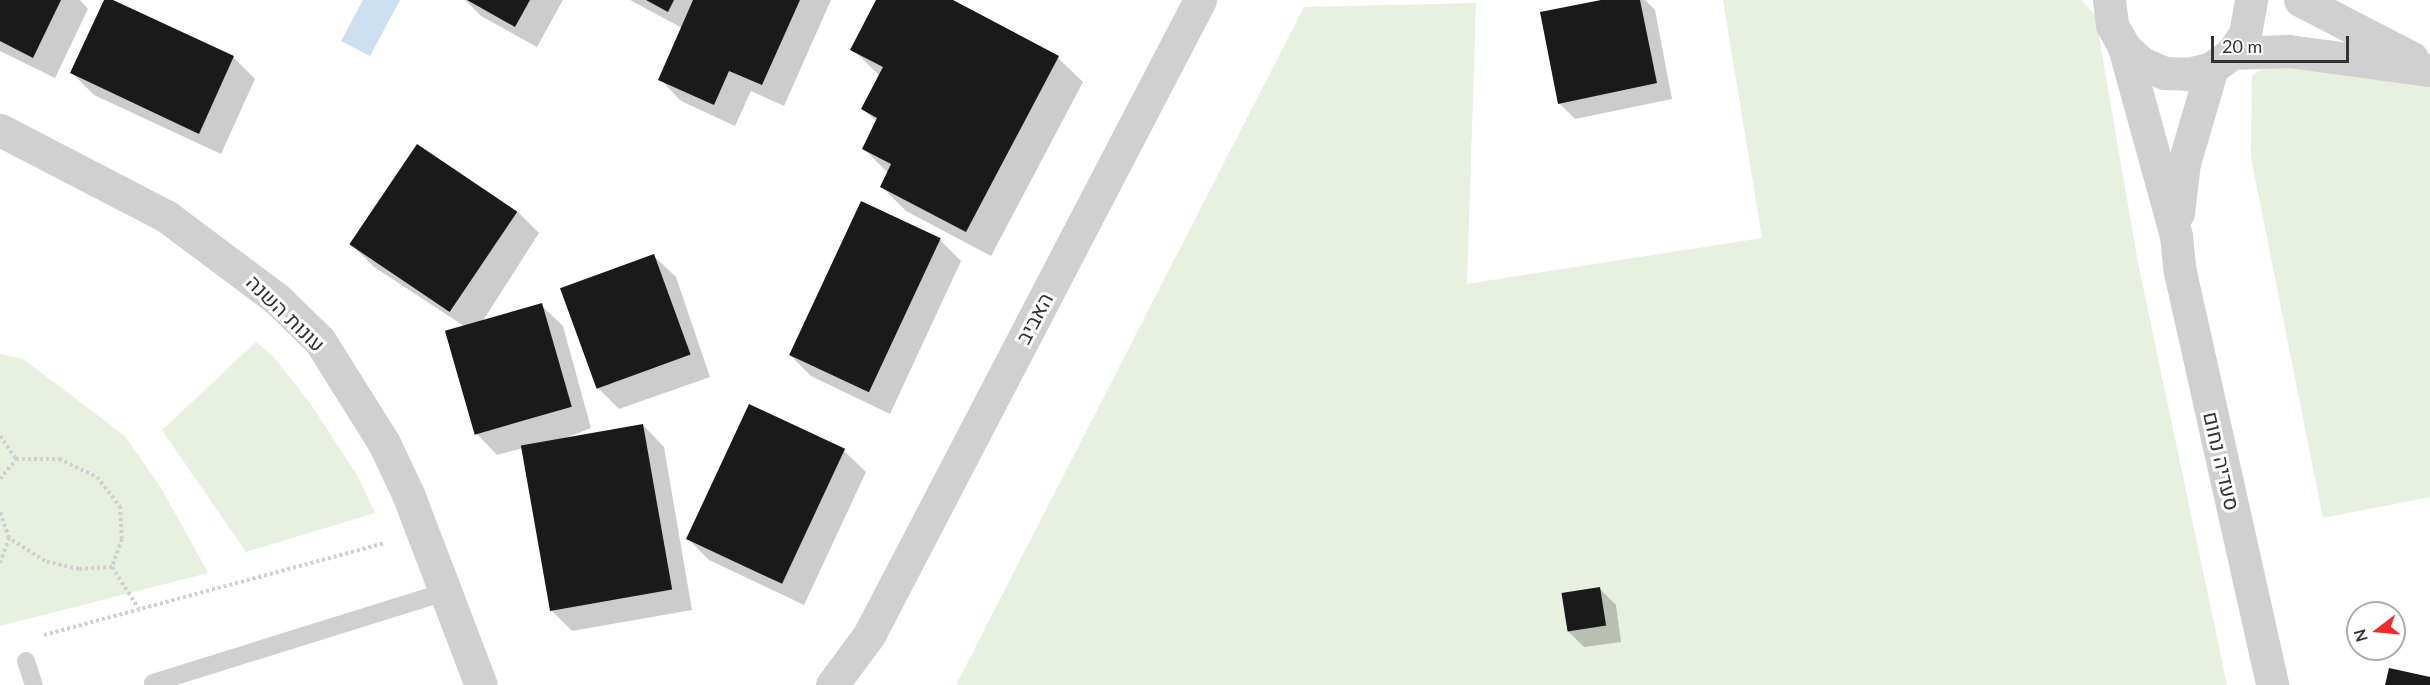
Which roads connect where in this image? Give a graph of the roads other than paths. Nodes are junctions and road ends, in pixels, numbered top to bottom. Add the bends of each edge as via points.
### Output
1 (1200, 0) edge
2 (2109, 0) edge
3 (2251, 0) edge
4 (2300, 0) edge
5 (2124, 47) junction
6 (2222, 60) junction
7 (2430, 69) edge
8 (0, 130) edge
9 (2176, 236) junction
10 (446, 592) junction
11 (869, 635) junction
12 (26, 661) dead end
13 (477, 682) edge
14 (153, 683) dead end
15 (34, 685) edge
16 (832, 685) edge
17 (860, 685) edge
18 (2272, 685) edge

1 - 11 street, האביב
2 - 5 street, סעדיה נחום via 2112,26
3 - 6 street, סעדיה נחום via 2245,34
4 - 7 street
5 - 6 street via 2141,63 2164,73 2188,74
5 - 9 street, סעדיה נחום
6 - 7 street via 2289,51
6 - 9 street, סעדיה נחום via 2184,162
8 - 10 street, עונות השנה via 166,216 277,299 320,341 384,443
9 - 18 street, סעדיה נחום via 2180,272
10 - 13 street, עונות השנה
10 - 14 lane
11 - 16 street, האביב
11 - 17 street, האביב
12 - 15 lane

